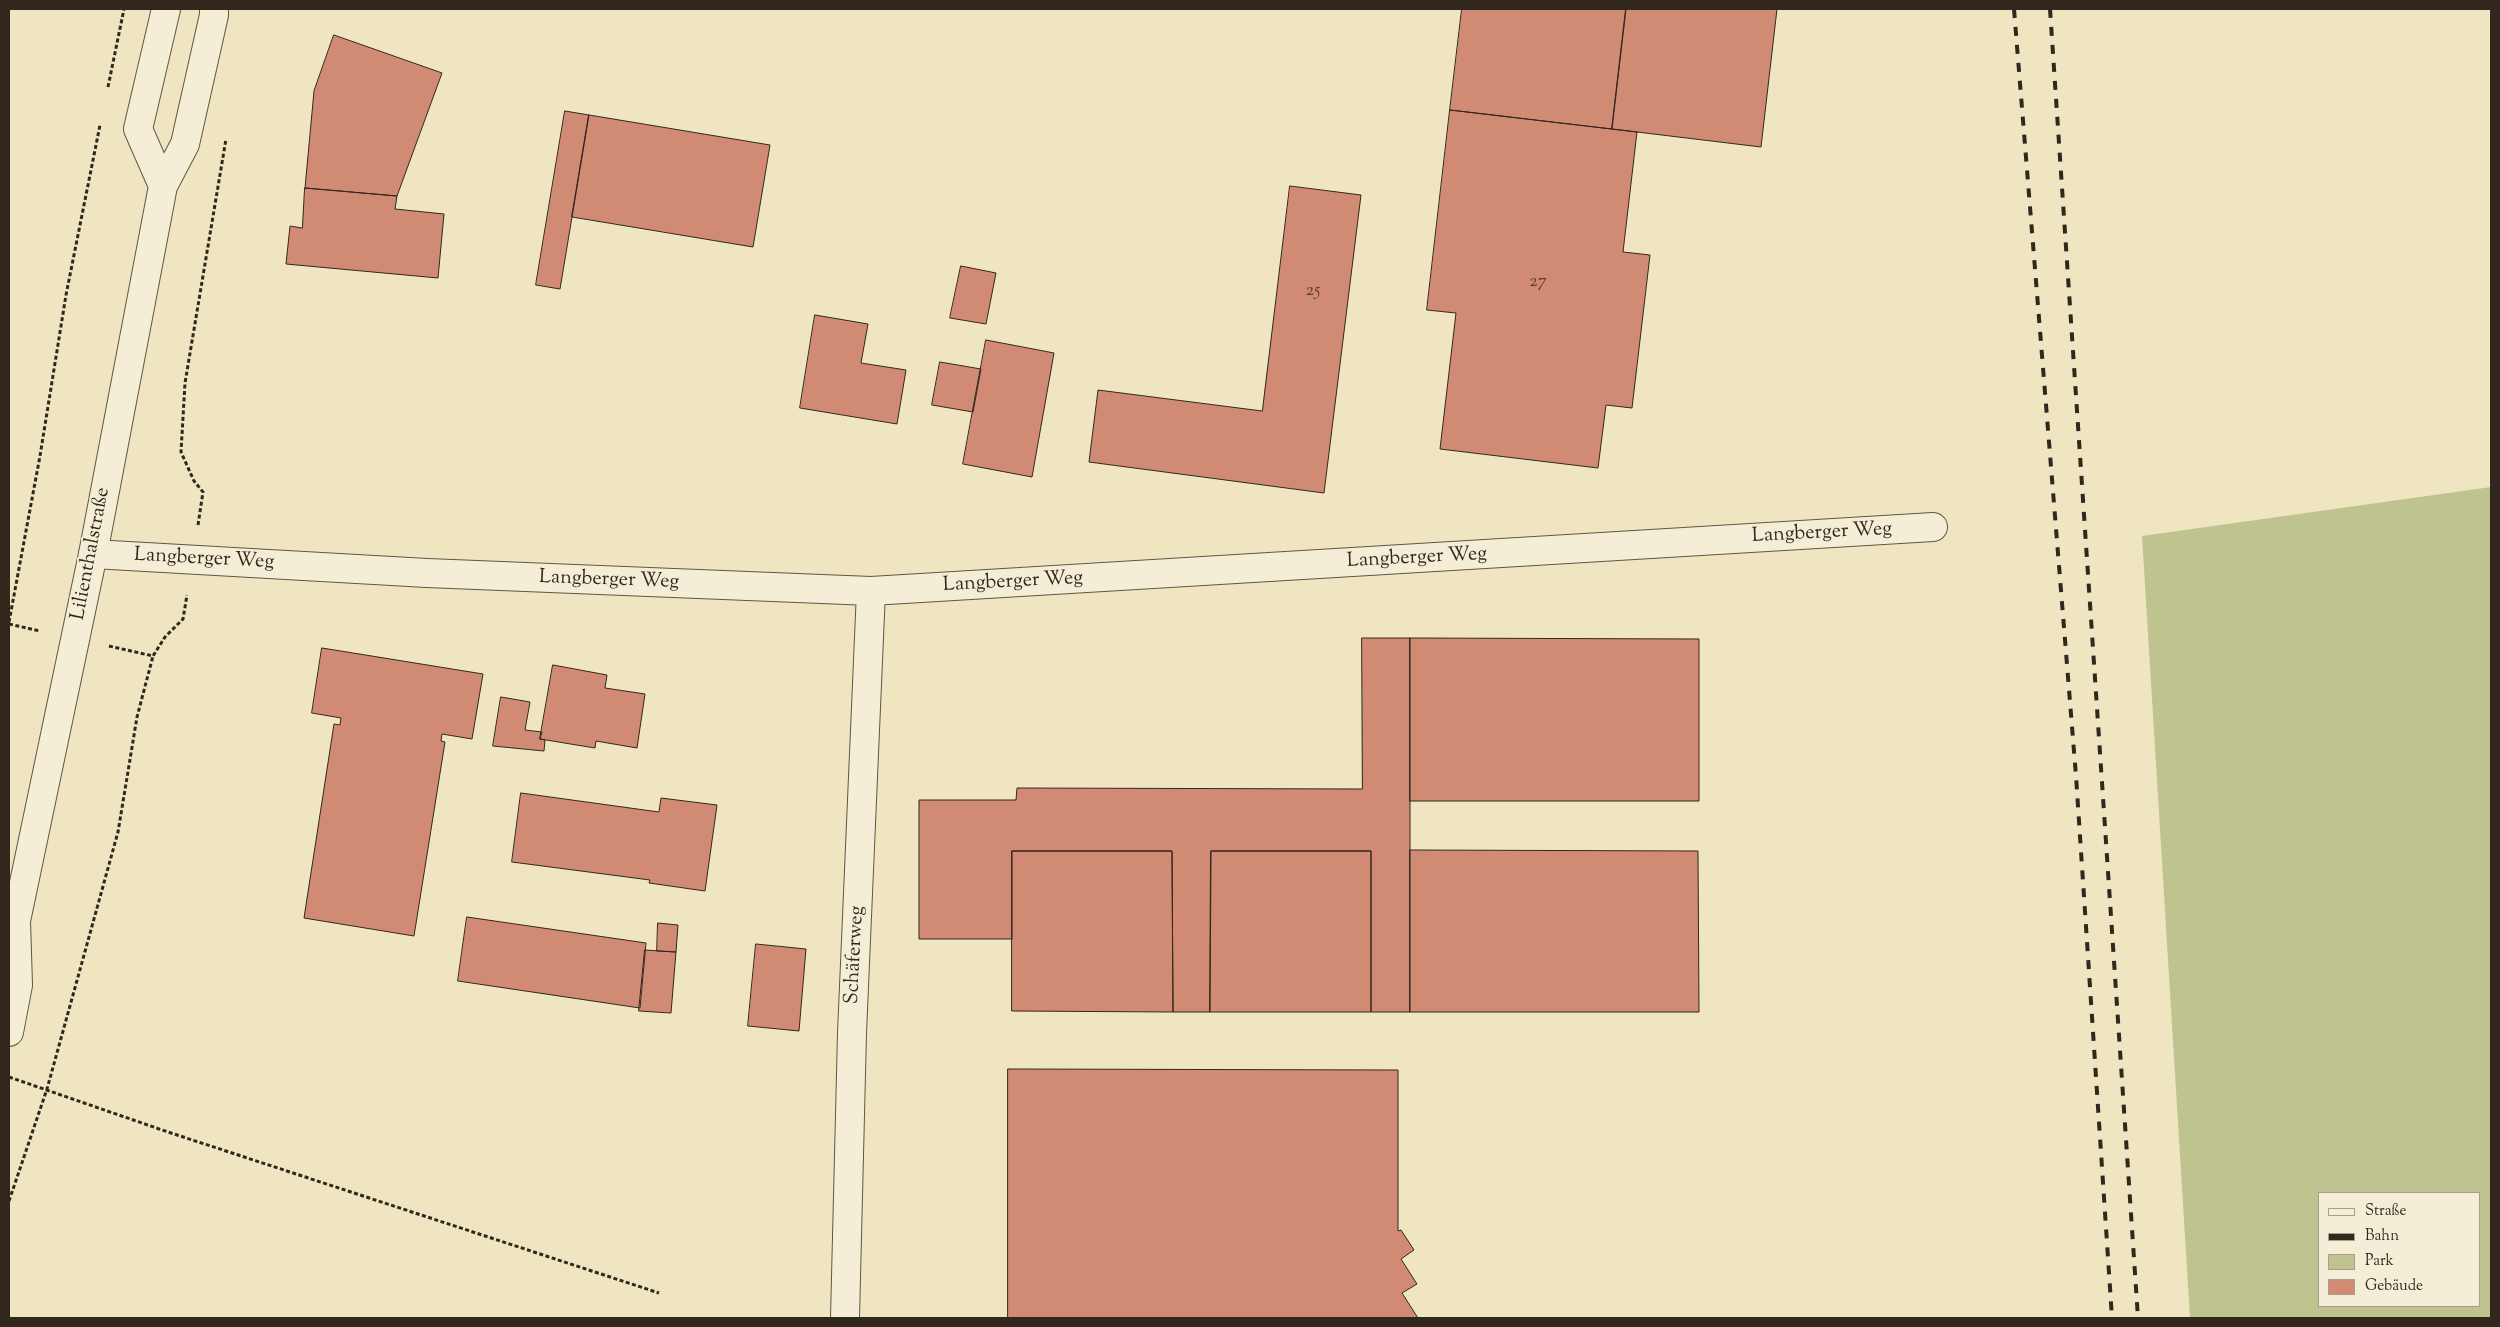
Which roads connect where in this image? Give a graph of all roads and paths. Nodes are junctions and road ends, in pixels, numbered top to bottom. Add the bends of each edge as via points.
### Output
1 (124, 9) edge
2 (166, 9) edge
3 (214, 9) edge
4 (106, 95) dead end
5 (100, 123) dead end
6 (226, 136) dead end
7 (163, 186) junction
8 (197, 527) dead end
9 (1933, 528) dead end
10 (93, 554) junction
11 (871, 591) junction
12 (187, 592) dead end
13 (9, 623) edge
14 (75, 638) junction
15 (153, 656) junction
16 (12, 927) edge
17 (9, 1032) edge
18 (9, 1077) edge
19 (47, 1089) junction
20 (9, 1201) edge
21 (659, 1293) dead end
22 (845, 1318) edge

1 - 4 path
2 - 7 street via 138,129
3 - 7 street, Lilienthalstraße via 185,144
5 - 13 path via 66,295
6 - 8 path via 184,383 181,452 202,492
7 - 10 street, Lilienthalstraße
9 - 11 street, Langberger Weg
10 - 11 street, Langberger Weg via 427,574
10 - 14 street, Lilienthalstraße
11 - 22 street, Schäferweg via 852,1033
12 - 15 path via 183,619 165,637
13 - 14 path
14 - 15 path
14 - 16 street, Lilienthalstraße
15 - 19 path via 137,717 118,832
16 - 17 street, Lilienthalstraße via 18,985
18 - 19 path
19 - 20 path
19 - 21 path via 168,1132

